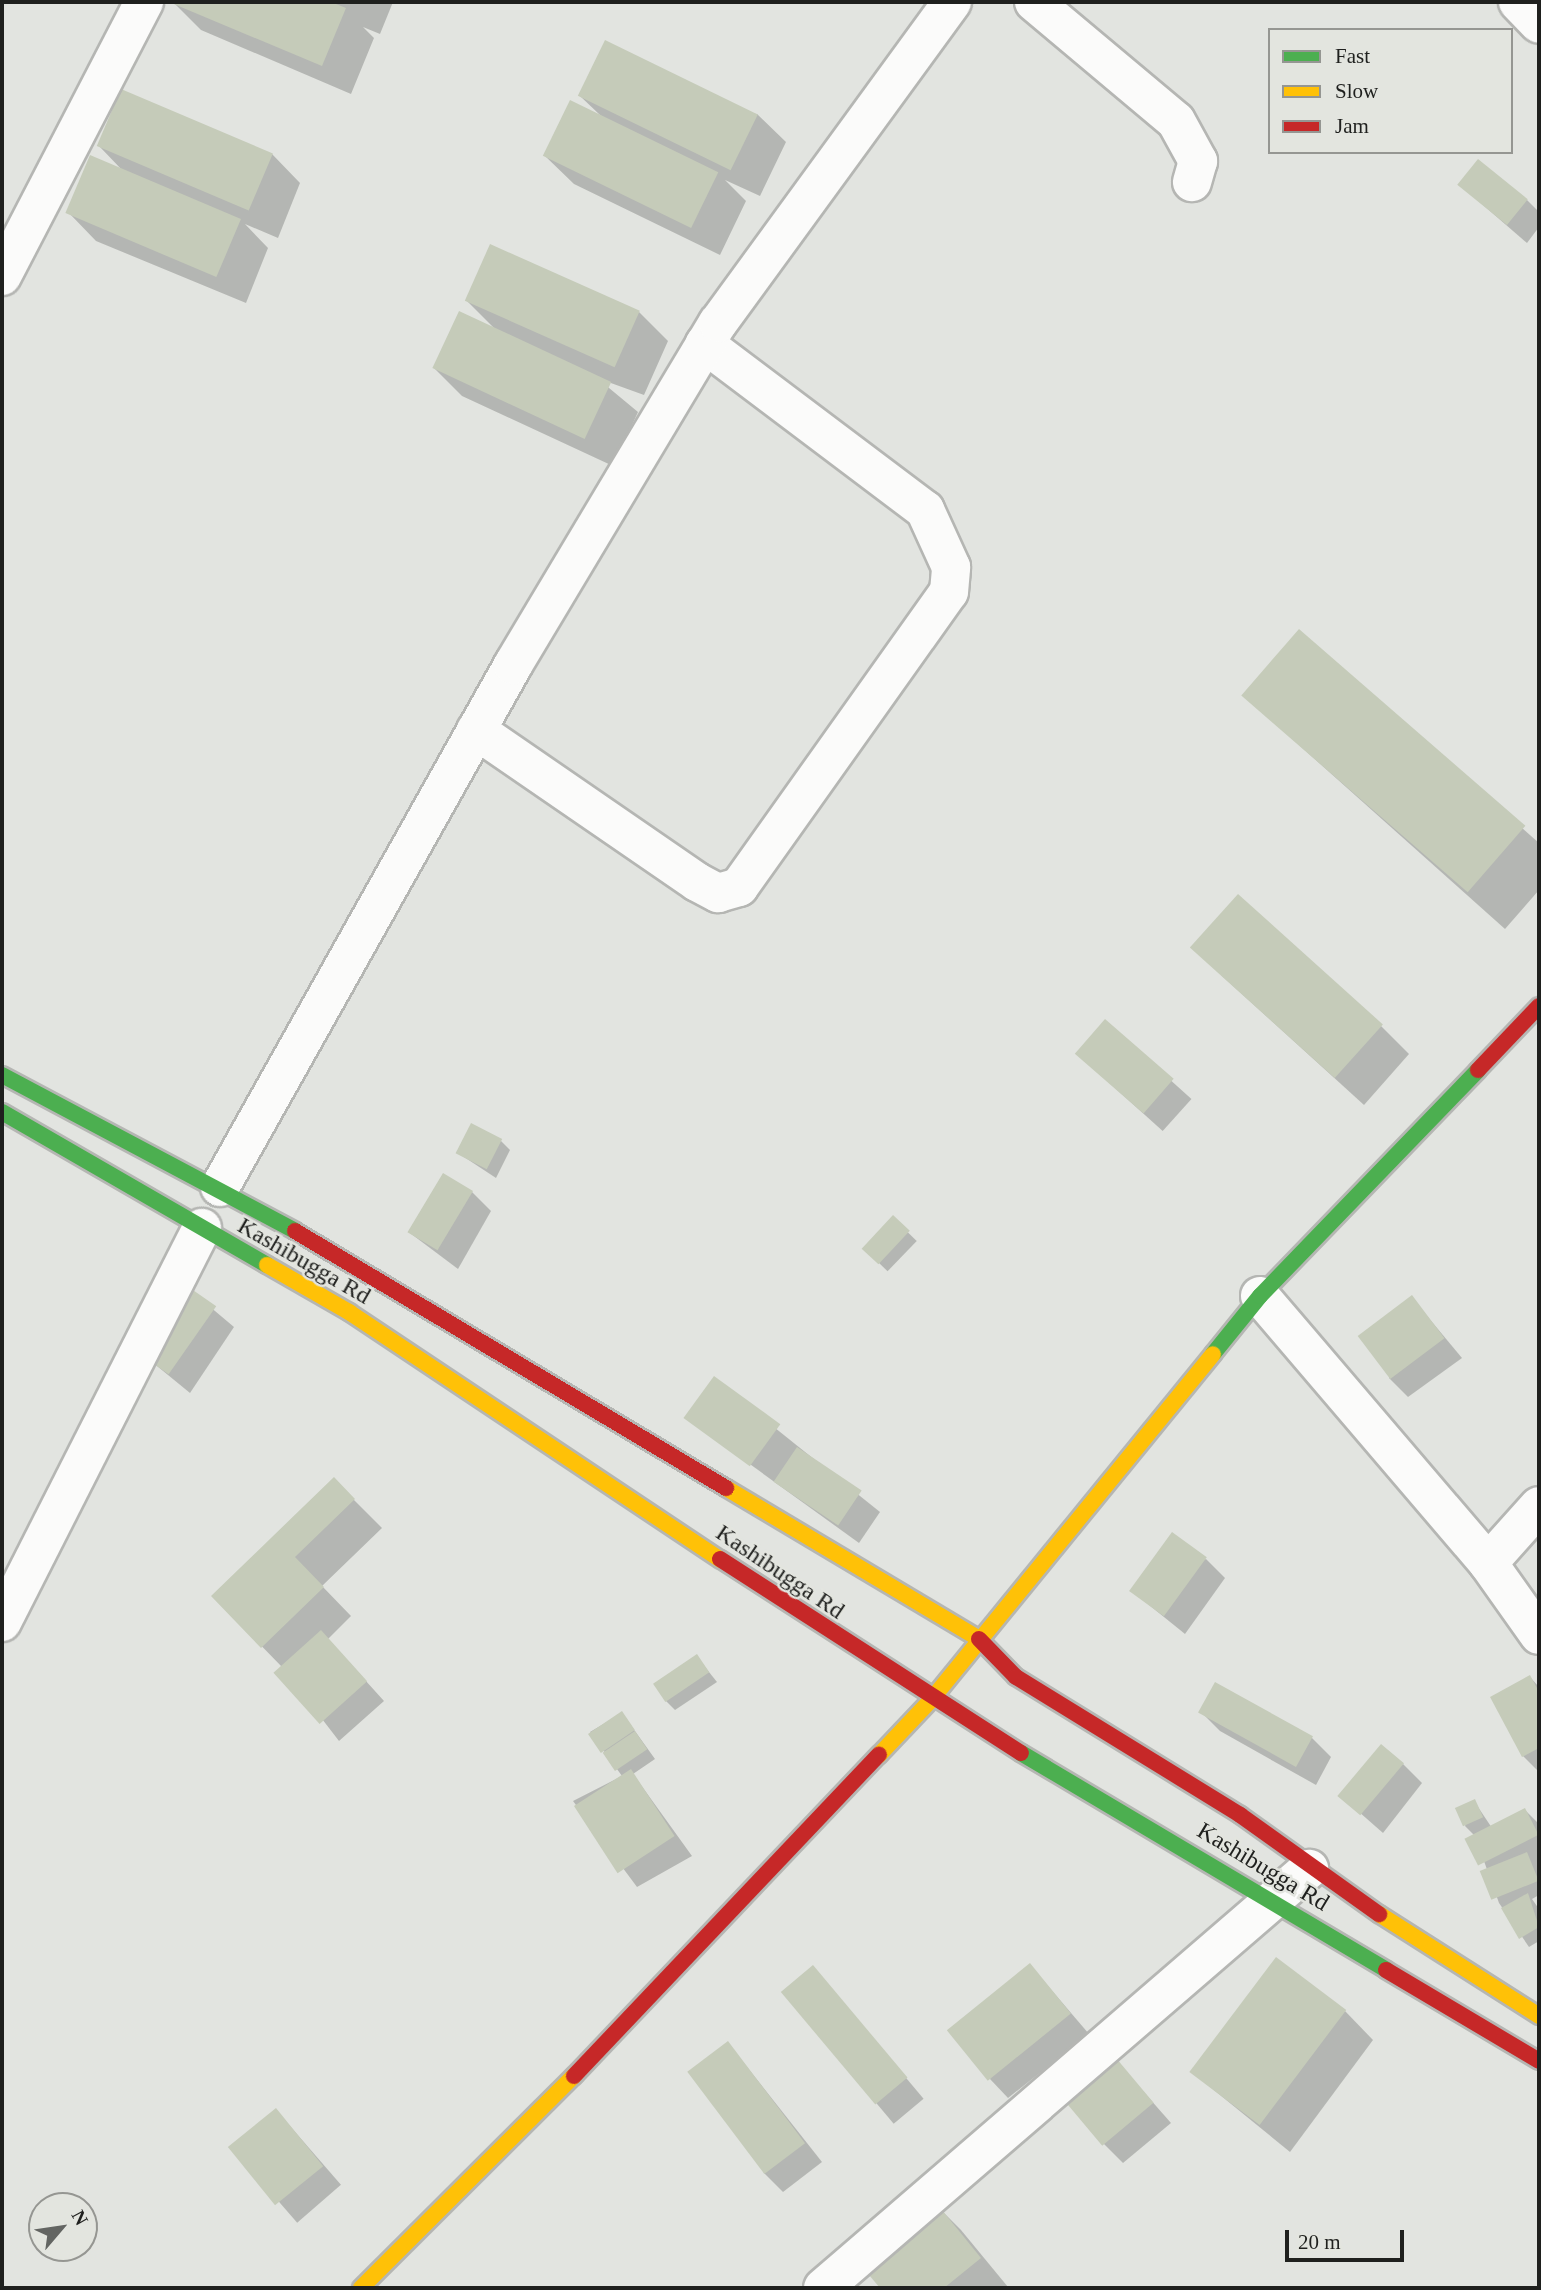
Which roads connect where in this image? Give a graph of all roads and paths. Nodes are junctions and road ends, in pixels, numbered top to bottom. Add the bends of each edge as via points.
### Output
1 (144, 2) edge
2 (952, 2) edge
3 (1034, 2) edge
4 (1518, 2) edge
5 (1539, 23) edge
6 (1192, 182) dead end
7 (2, 275) edge
8 (705, 344) junction
9 (476, 730) junction
10 (1539, 1006) edge
11 (2, 1075) edge
12 (2, 1112) edge
13 (220, 1187) junction
14 (202, 1228) junction
15 (1260, 1296) junction
16 (1539, 1506) edge
17 (1488, 1563) junction
18 (2, 1622) edge
19 (1539, 1635) edge
20 (978, 1638) junction
21 (931, 1700) junction
22 (1309, 1869) junction
23 (1271, 1899) junction
24 (1539, 2015) edge
25 (1539, 2061) edge
26 (361, 2288) edge
27 (823, 2288) edge

1 - 7 street
2 - 8 street
3 - 6 street via 1176,121 1198,161
4 - 5 street
8 - 9 street
8 - 9 street via 925,510 951,567 949,592 739,887 718,893 697,883
9 - 13 street
10 - 15 main road
11 - 13 main road, Kashibugga Rd
12 - 14 main road, Kashibugga Rd
13 - 20 main road, Kashibugga Rd
14 - 18 street
14 - 21 main road, Kashibugga Rd via 349,1312
15 - 17 street
15 - 20 main road
16 - 17 street
17 - 19 street
20 - 21 main road
20 - 22 main road, Kashibugga Rd via 1016,1677 1240,1815
21 - 23 main road, Kashibugga Rd
21 - 26 main road via 507,2146
22 - 23 street
22 - 24 main road, Kashibugga Rd
23 - 25 main road, Kashibugga Rd
23 - 27 street

